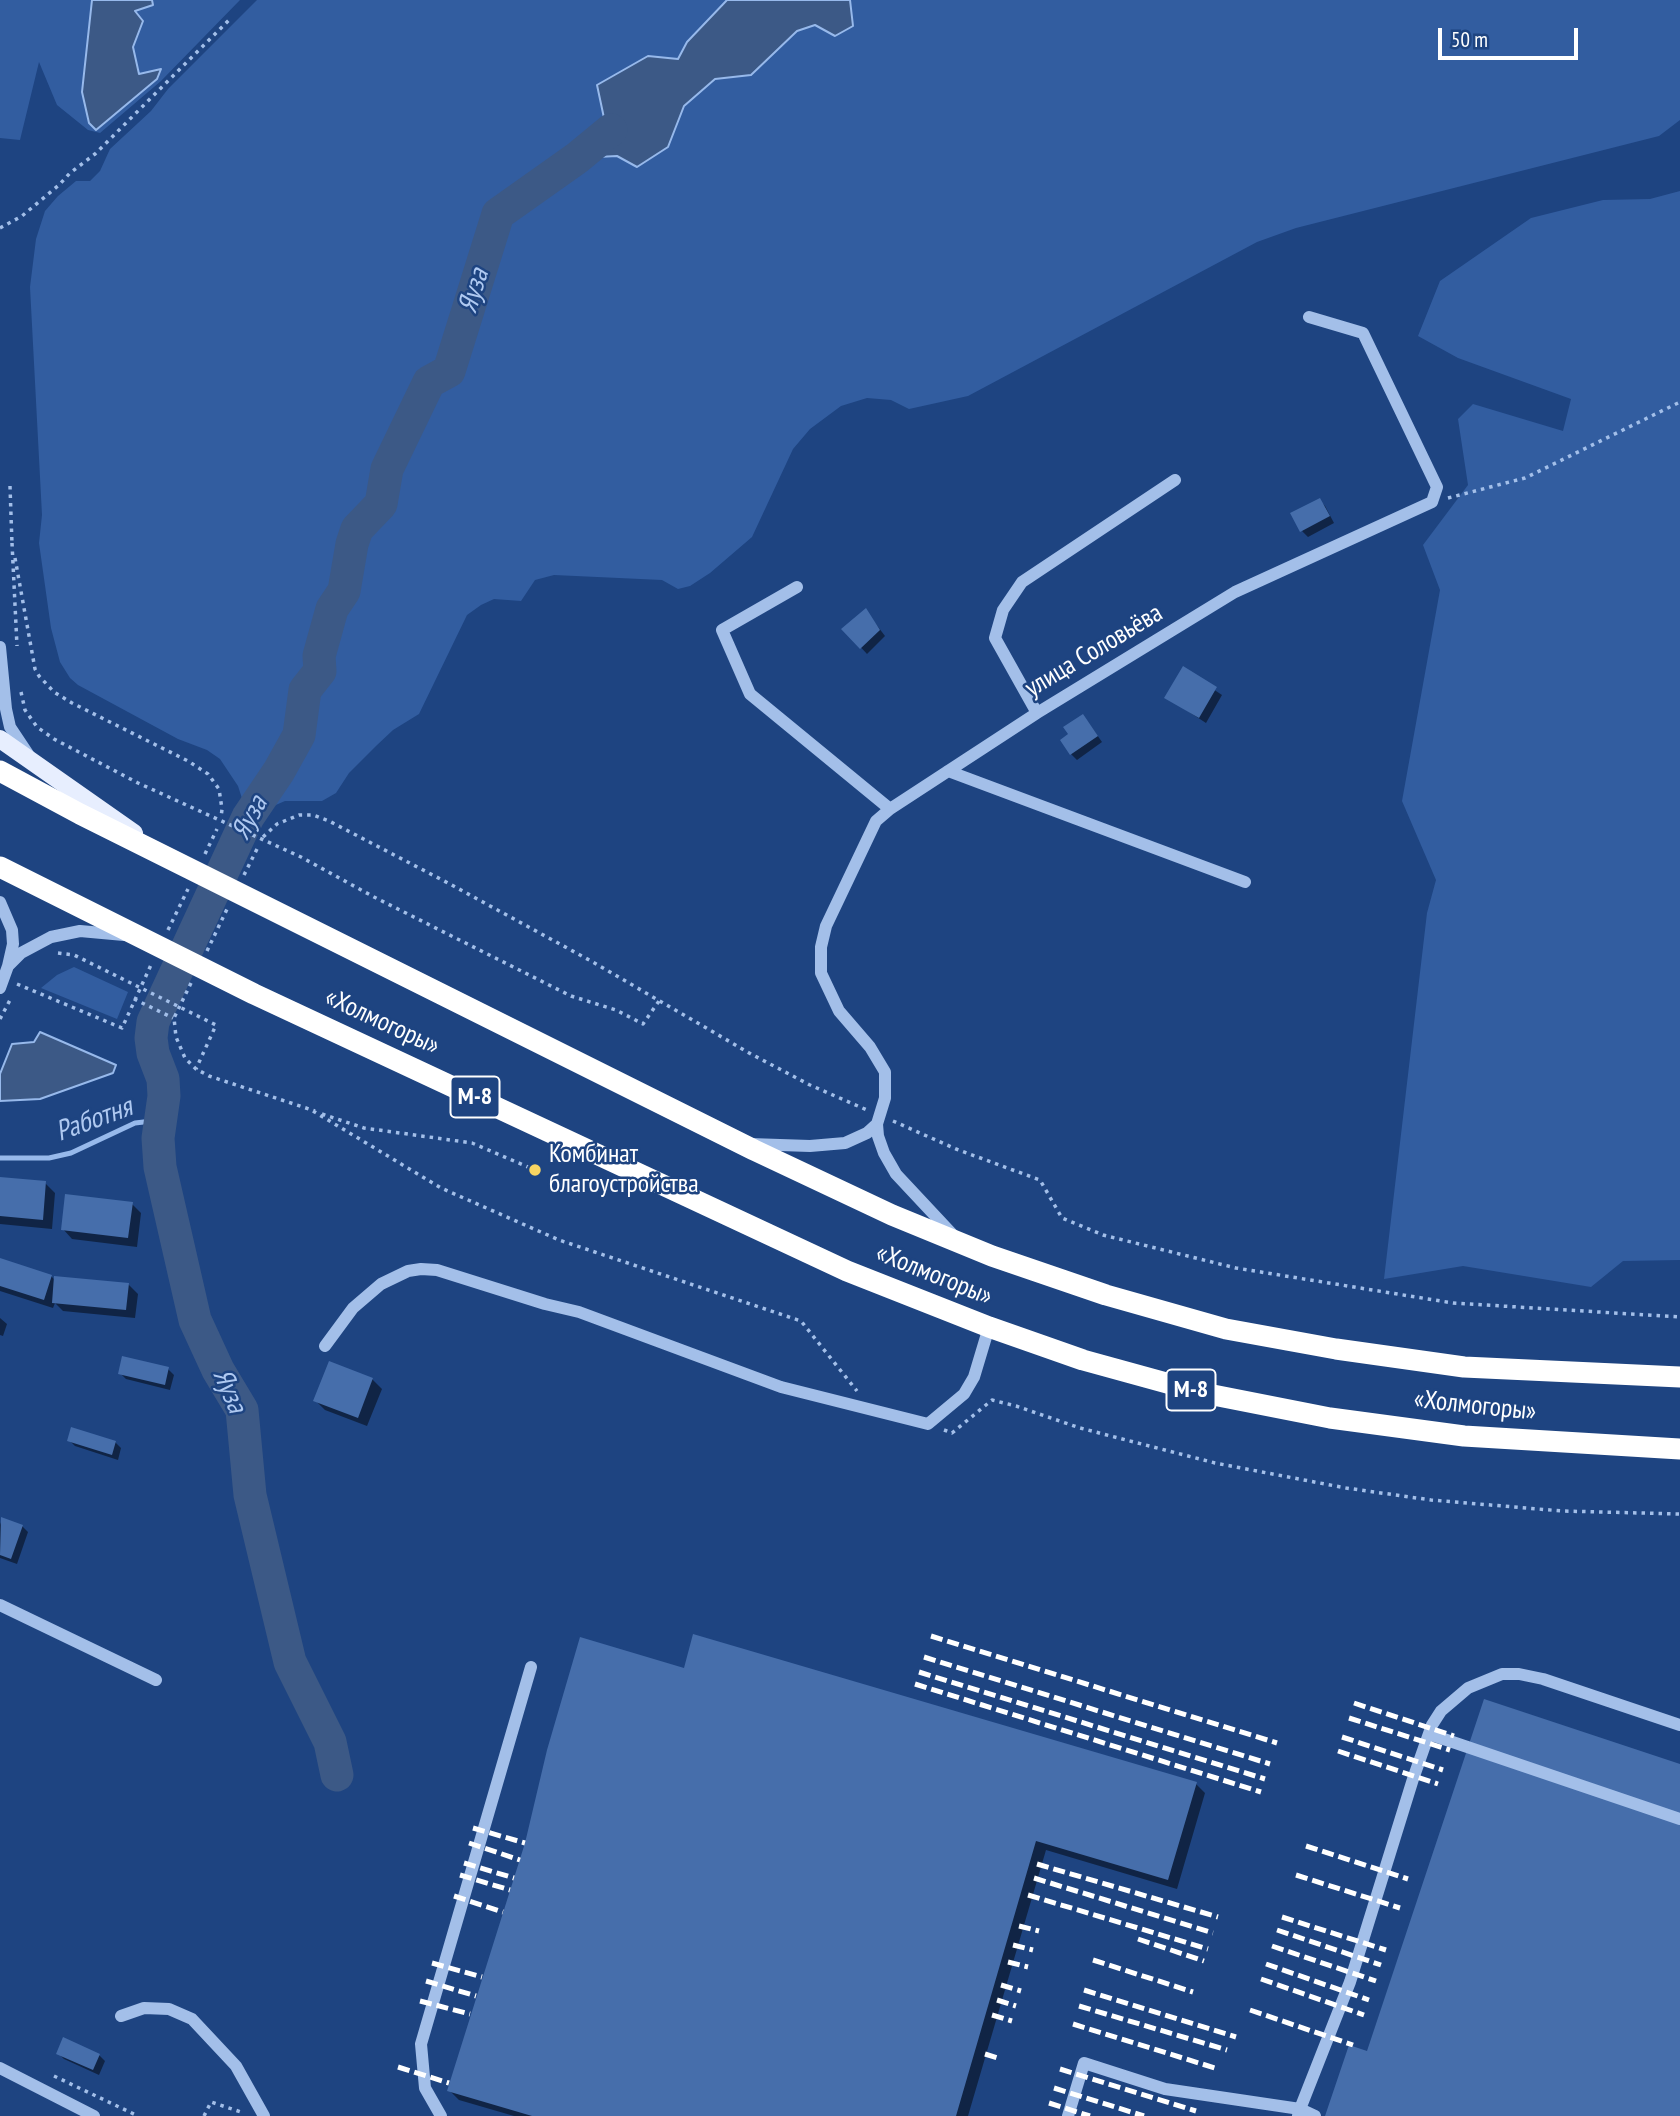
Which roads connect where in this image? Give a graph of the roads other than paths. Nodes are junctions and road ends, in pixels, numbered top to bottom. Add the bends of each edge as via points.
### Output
1 (1309, 317) dead end
2 (1175, 480) dead end
3 (797, 587) dead end
4 (0, 647) edge
5 (1037, 713) junction
6 (0, 738) edge
7 (37, 765) junction
8 (0, 771) edge
9 (948, 771) junction
10 (890, 809) junction
11 (174, 861) junction
12 (0, 867) edge
13 (1245, 882) dead end
14 (0, 902) edge
15 (137, 936) junction
16 (4, 965) edge
17 (0, 988) edge
18 (879, 1120) junction
19 (742, 1144) junction
20 (961, 1243) junction
21 (989, 1327) junction
22 (325, 1346) dead end
23 (1680, 1377) edge
24 (1680, 1449) edge
25 (0, 1605) edge
26 (531, 1667) dead end
27 (156, 1680) dead end
28 (1680, 1725) edge
29 (1429, 1734) junction
30 (1680, 1819) edge
31 (121, 2016) dead end
32 (0, 2068) edge
33 (1299, 2113) edge
34 (94, 2116) edge
35 (264, 2116) edge
36 (440, 2116) edge
37 (1068, 2116) edge
38 (1315, 2116) edge

1 - 5 street, улица Соловьёва via 1363,333 1437,487 1432,502 1235,592
2 - 5 street via 1022,582 1003,610 995,638
3 - 10 street via 722,630 750,694
4 - 7 street via 10,727
5 - 9 street, улица Соловьёва
6 - 7 main road
7 - 11 main road
8 - 11 highway
9 - 10 street, улица Соловьёва
9 - 13 street
10 - 18 street, улица Соловьёва via 877,821 836,903 820,959 821,973 839,1011 885,1072
11 - 19 highway, «Холмогоры»
12 - 15 highway, М-8
14 - 16 street via 13,944
15 - 16 street via 80,931 51,936
15 - 21 highway, «Холмогоры» / М-8 via 847,1270
16 - 17 street
18 - 19 street via 867,1133 845,1143
18 - 20 street, улица Соловьёва via 881,1145 896,1174
19 - 20 highway, «Холмогоры»
20 - 23 highway, «Холмогоры» via 1106,1295 1226,1329 1464,1367
21 - 22 street via 964,1394 928,1424 781,1387 579,1312 437,1270 408,1271 381,1284 353,1308
21 - 24 highway, «Холмогоры» / М-8 via 1083,1360 1203,1393 1330,1418 1464,1436
25 - 27 street
26 - 36 street via 421,2043 425,2088
28 - 29 street via 1543,1679 1502,1674 1451,1700
29 - 30 street
29 - 33 street via 1350,1982
31 - 35 street via 144,2008 170,2009 192,2019 236,2066
32 - 34 street
33 - 37 street via 1165,2089 1084,2063
33 - 38 street

